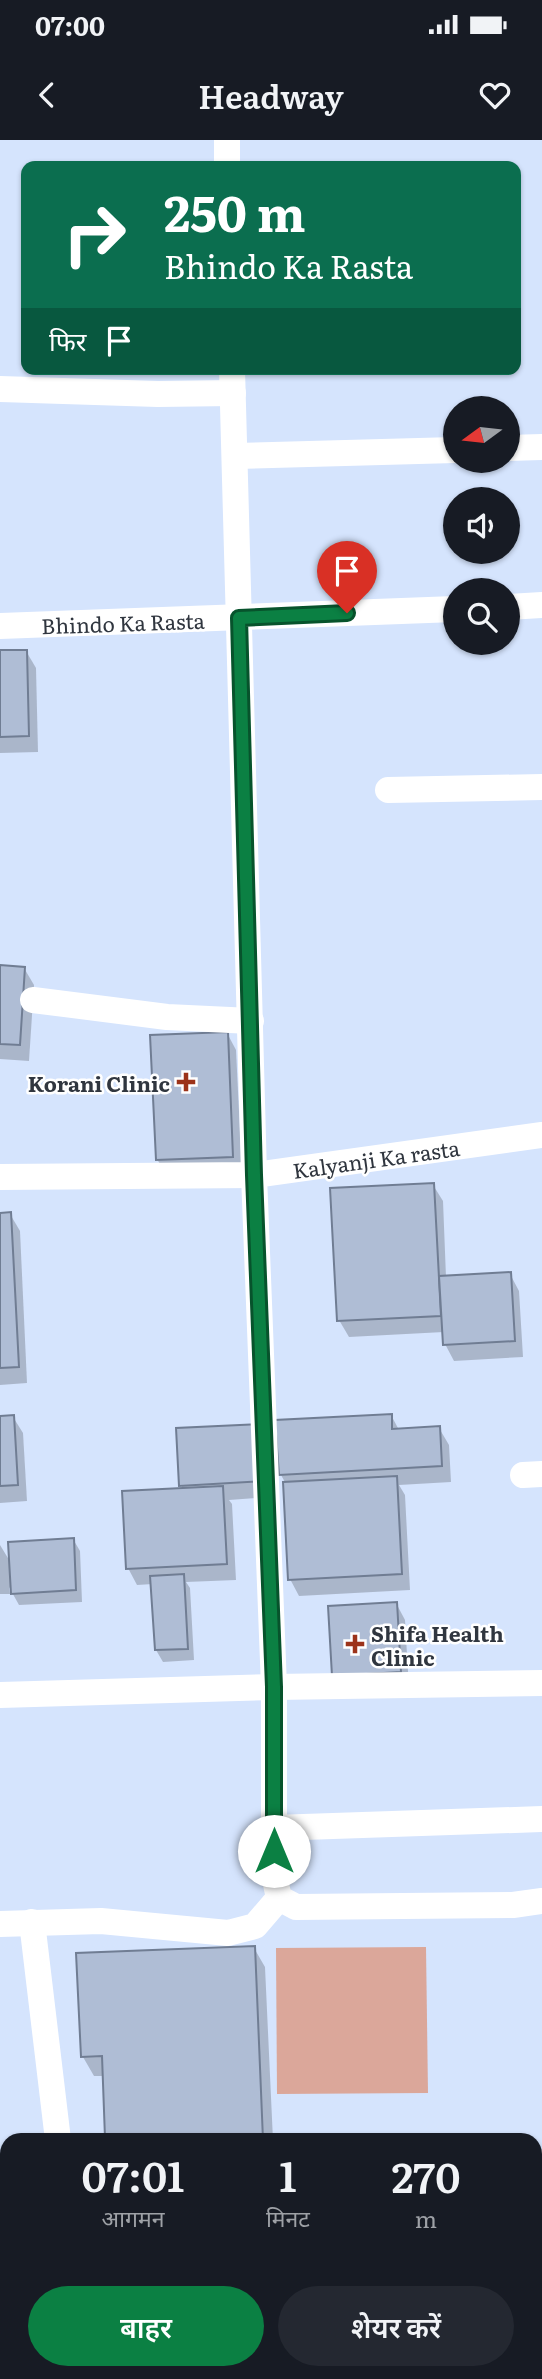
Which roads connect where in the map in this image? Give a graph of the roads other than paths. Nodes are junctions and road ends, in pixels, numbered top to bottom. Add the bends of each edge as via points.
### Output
1 (227, 140) edge
2 (227, 161) edge
3 (233, 381) edge
4 (0, 389) edge
5 (542, 447) edge
6 (520, 448) edge
7 (443, 450) edge
8 (235, 456) junction
9 (542, 605) edge
10 (520, 606) edge
11 (443, 610) edge
12 (239, 618) junction
13 (0, 625) edge
14 (542, 787) edge
15 (388, 790) dead end
16 (33, 1000) dead end
17 (251, 1021) junction
18 (542, 1135) edge
19 (254, 1175) junction
20 (0, 1177) edge
21 (542, 1683) edge
22 (274, 1687) junction
23 (0, 1695) edge
24 (542, 1819) edge
25 (274, 1828) junction
26 (279, 1898) junction
27 (542, 1901) edge
28 (32, 1922) junction
29 (0, 1924) edge
30 (57, 2133) edge

1 - 2 street
3 - 4 street via 158,394
3 - 8 street
5 - 6 street
7 - 8 street
8 - 12 street
9 - 10 street
11 - 12 street, Bhindo Ka Rasta
12 - 13 street, Bhindo Ka Rasta
12 - 17 street
14 - 15 street
16 - 17 street via 167,1017
17 - 19 street
18 - 19 street, Kalyanji Ka rasta
19 - 20 street, Kalyanji Ka rasta
19 - 22 street
21 - 22 street
22 - 23 street
22 - 25 street
24 - 25 street
25 - 26 street
26 - 27 street via 296,1907
26 - 28 street via 255,1926 228,1933 101,1921
28 - 29 street
28 - 30 street

